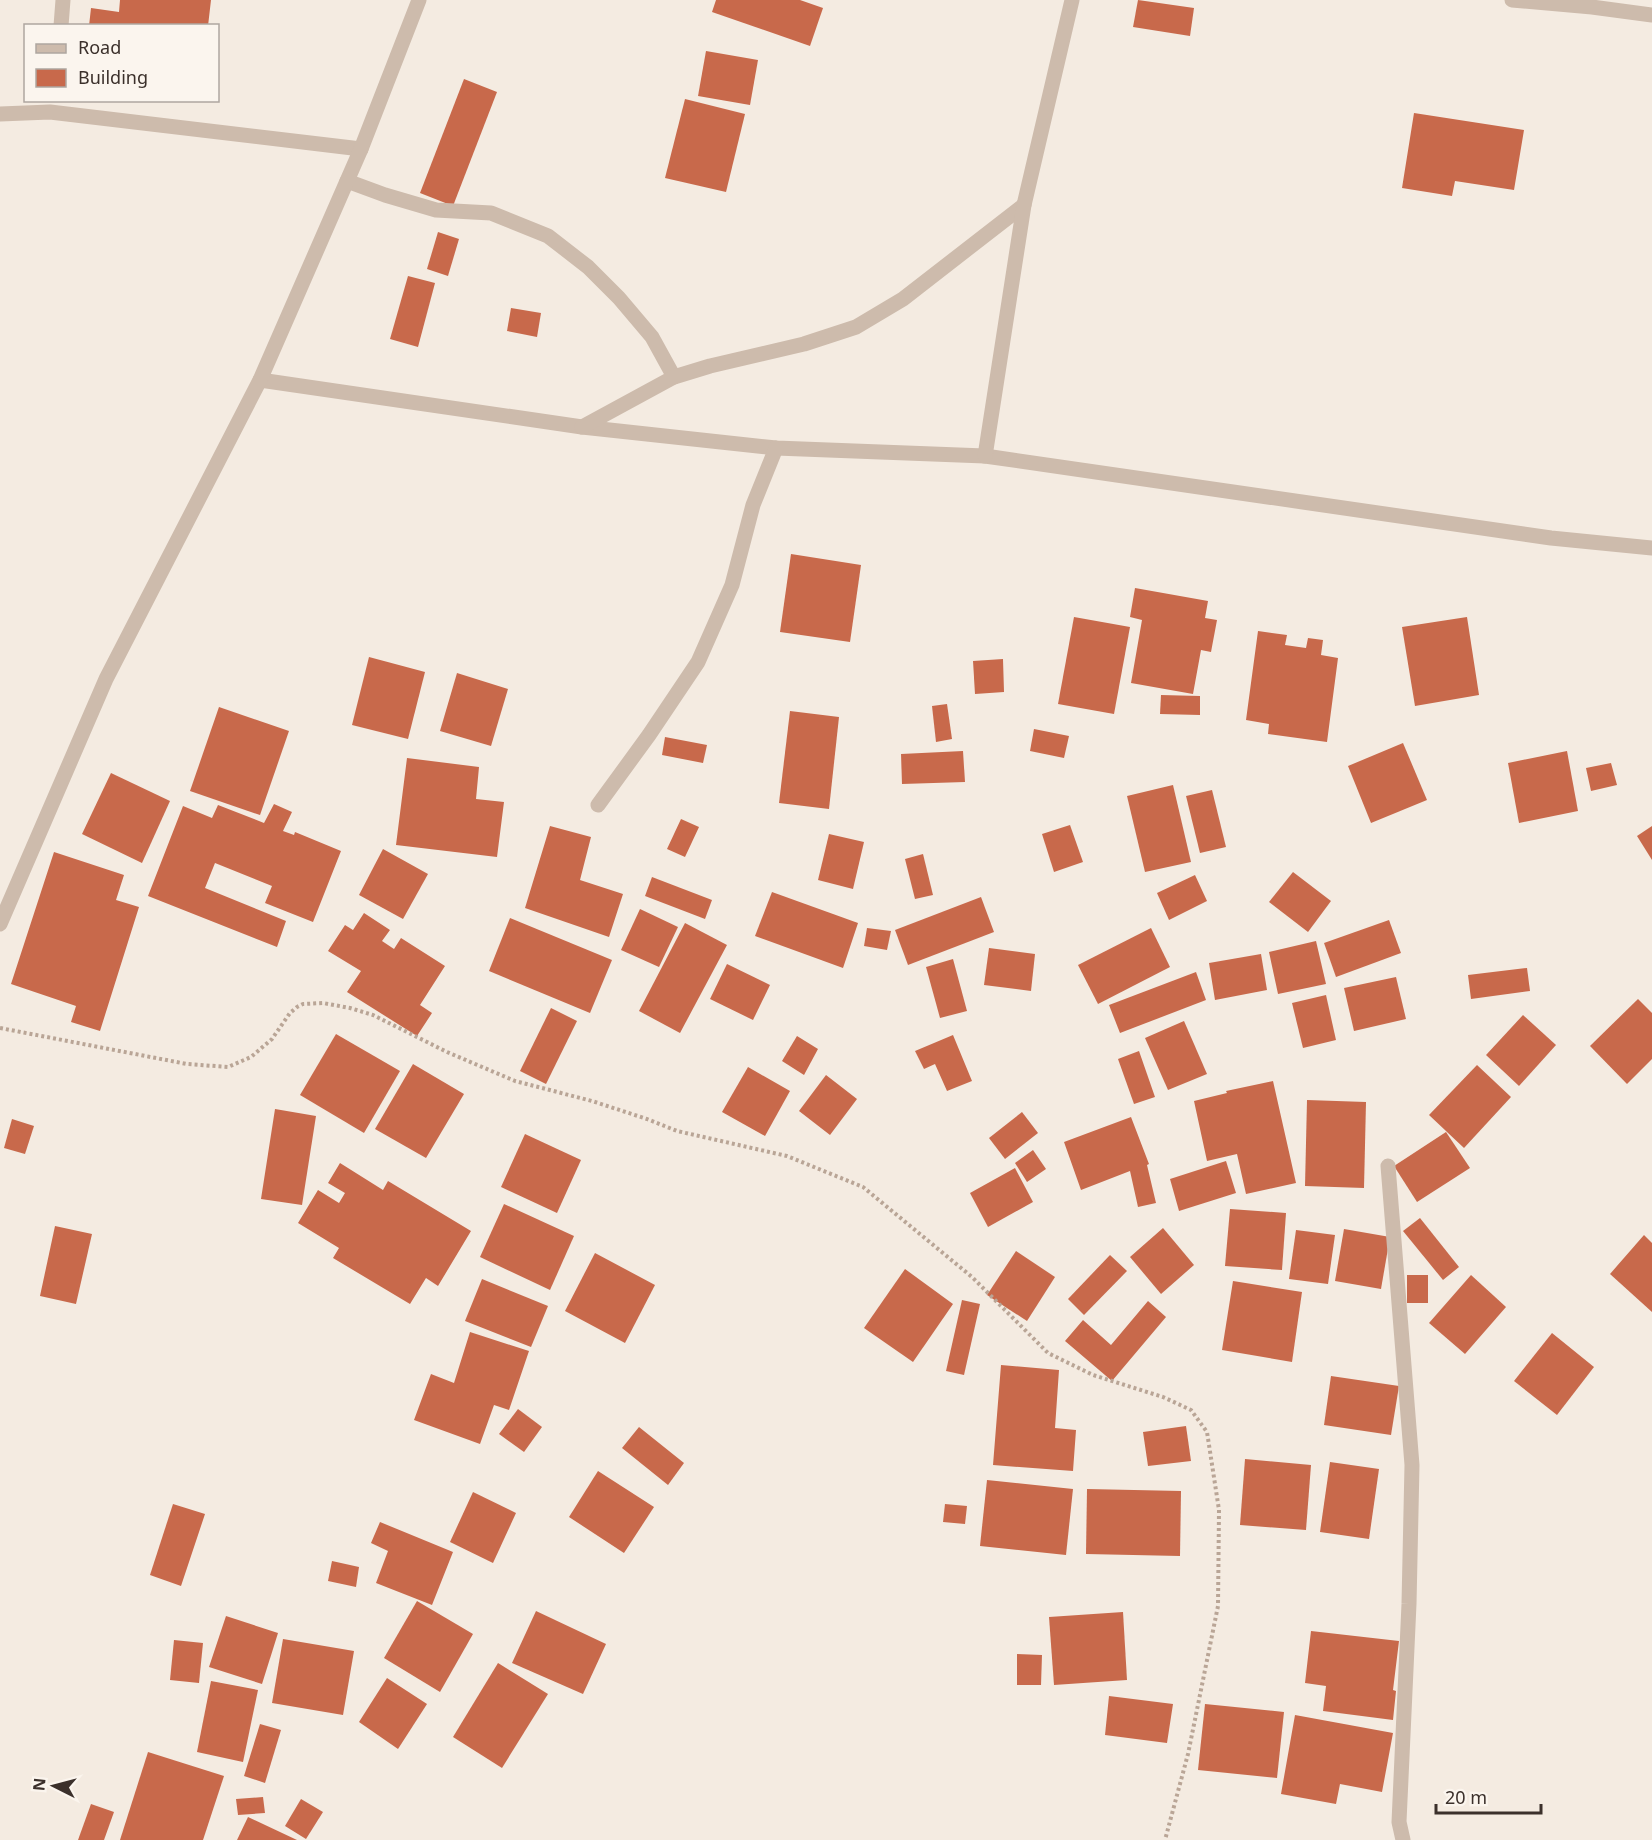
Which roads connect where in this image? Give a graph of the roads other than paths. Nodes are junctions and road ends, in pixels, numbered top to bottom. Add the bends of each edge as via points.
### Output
1 (63, 0) edge
2 (419, 0) edge
3 (1072, 0) edge
4 (1512, 0) edge
5 (1652, 15) edge
6 (61, 24) edge
7 (51, 106) edge
8 (0, 114) edge
9 (361, 149) junction
10 (347, 181) junction
11 (1024, 205) junction
12 (674, 377) junction
13 (260, 380) junction
14 (582, 427) junction
15 (776, 448) junction
16 (985, 456) junction
17 (1652, 548) edge
18 (598, 805) dead end
19 (0, 924) edge
20 (1388, 1166) dead end
21 (1403, 1840) edge

1 - 6 street
2 - 9 street
3 - 11 street
4 - 5 street
7 - 8 street
7 - 9 street
9 - 10 street
10 - 12 street via 436,210 491,213 548,236 619,298 652,337
10 - 13 street
11 - 12 street via 903,298 856,327
11 - 16 street
12 - 14 street
13 - 14 street
13 - 19 street via 106,679
14 - 15 street
15 - 16 street
15 - 18 street via 753,505 732,585 698,662
16 - 17 street via 1551,538
20 - 21 street via 1412,1465 1399,1822

